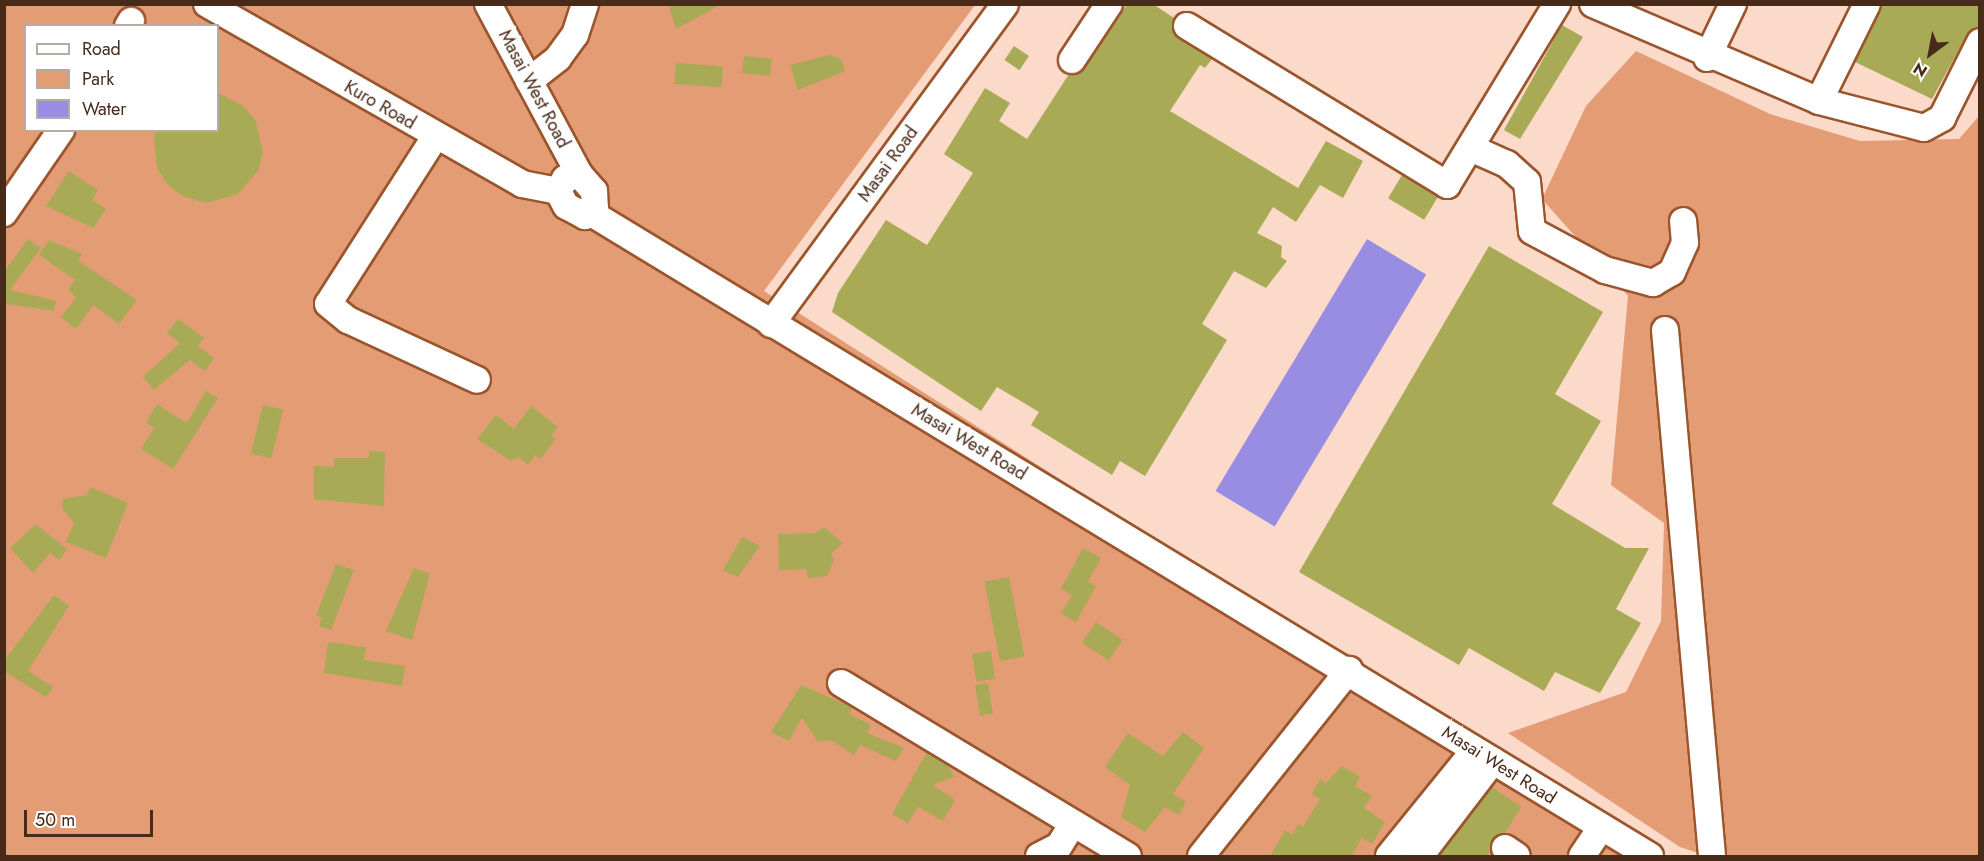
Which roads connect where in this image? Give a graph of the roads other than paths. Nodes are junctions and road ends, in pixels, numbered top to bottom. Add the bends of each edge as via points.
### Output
1 (207, 4) edge
2 (488, 4) edge
3 (585, 4) edge
4 (1005, 4) edge
5 (1109, 4) edge
6 (1557, 4) edge
7 (1593, 4) edge
8 (1733, 4) edge
9 (1867, 4) edge
10 (1186, 26) dead end
11 (1980, 42) edge
12 (1707, 58) junction
13 (1072, 60) dead end
14 (529, 81) junction
15 (1819, 101) junction
16 (60, 132) edge
17 (435, 137) junction
18 (1473, 149) junction
19 (579, 174) junction
20 (558, 191) junction
21 (4, 213) edge
22 (591, 213) junction
23 (1683, 221) dead end
24 (771, 324) junction
25 (1665, 330) dead end
26 (477, 380) dead end
27 (1349, 670) junction
28 (841, 683) dead end
29 (1484, 756) junction
30 (1074, 824) junction
31 (1612, 842) edge
32 (1040, 856) edge
33 (1128, 856) edge
34 (1201, 856) edge
35 (1389, 856) edge
36 (1420, 856) edge
37 (1582, 856) edge
38 (1650, 856) edge
39 (1712, 856) edge

1 - 17 street, Kuro Road
2 - 14 street, Masai West Road
3 - 14 street via 564,50
4 - 24 street, Masai Road
5 - 13 street
6 - 18 street
7 - 12 street
8 - 12 street
9 - 15 street
10 - 18 street via 1439,184 1453,183
11 - 15 street via 1935,125 1924,128
12 - 15 street
14 - 19 street, Masai West Road
16 - 21 street
17 - 20 street, Kuro Road via 522,184
17 - 26 street via 328,304 348,320
18 - 23 street via 1507,164 1527,182 1532,231 1605,270 1653,283 1672,272 1685,243
19 - 20 street via 565,178
19 - 22 street via 594,191
20 - 22 street via 575,214
22 - 24 street, Masai West Road
24 - 27 street, Masai West Road
25 - 39 street
27 - 29 street, Masai West Road
27 - 34 street
28 - 30 street
29 - 31 street, Masai West Road
29 - 35 street
29 - 36 street
30 - 32 street via 1059,846
30 - 33 street
31 - 37 street
31 - 38 street, Masai West Road

